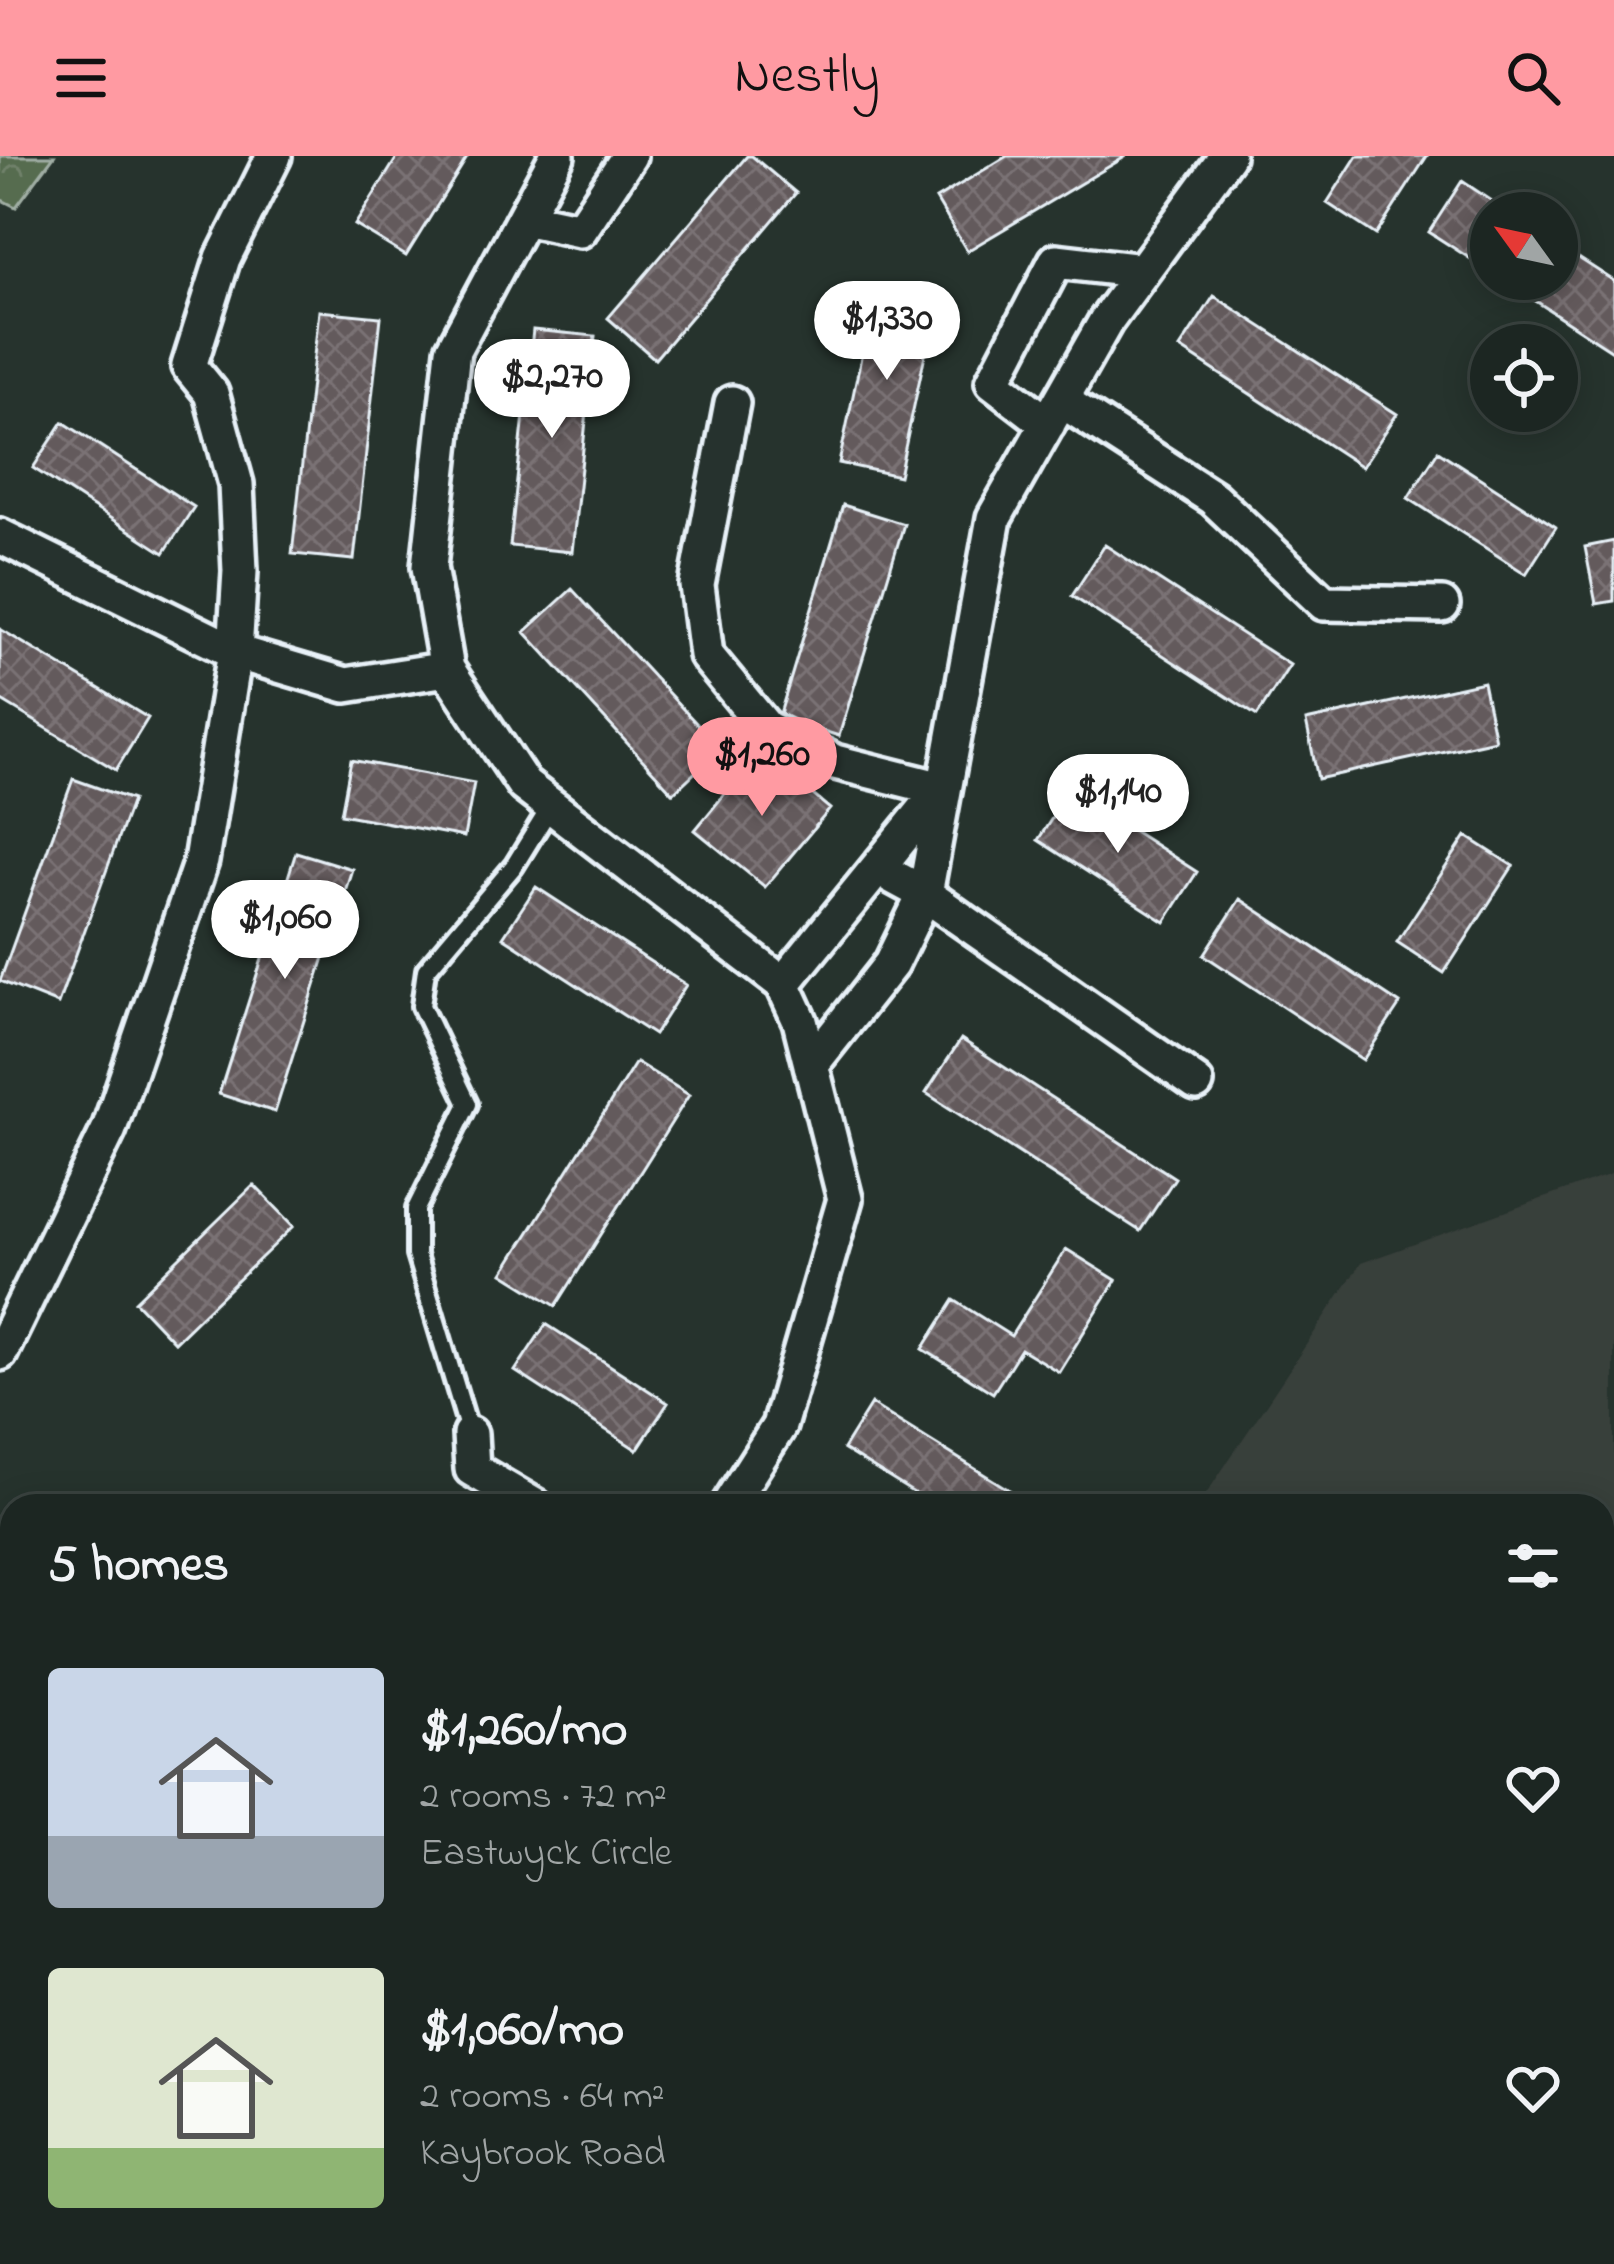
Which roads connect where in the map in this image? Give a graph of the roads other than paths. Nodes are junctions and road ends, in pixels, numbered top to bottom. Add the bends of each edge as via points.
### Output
1 (274, 156) edge
2 (557, 156) edge
3 (629, 156) edge
4 (1227, 156) edge
5 (524, 218) junction
6 (1142, 272) junction
7 (732, 403) dead end
8 (1054, 412) junction
9 (0, 536) edge
10 (1442, 605) dead end
11 (235, 652) junction
12 (447, 669) junction
13 (942, 790) junction
14 (551, 806) junction
15 (879, 869) junction
16 (925, 894) junction
17 (783, 984) junction
18 (811, 1065) junction
19 (1196, 1083) dead end
20 (0, 1353) edge
21 (470, 1434) joint
22 (515, 1494) edge
23 (736, 1494) edge

1 - 11 street via 223,258 189,366 211,393 236,484
2 - 5 street
3 - 5 street via 580,230
4 - 6 street
5 - 12 street via 453,350 429,567
6 - 8 street
6 - 8 street via 1056,261 992,382
7 - 13 street via 697,585 706,655 766,728 835,762
8 - 10 street via 1213,498 1324,604
8 - 13 street via 994,518
9 - 11 street
11 - 12 street via 346,686
11 - 20 street via 194,883 109,1129
12 - 14 street via 524,785
13 - 15 street
13 - 16 street
14 - 17 street
14 - 21 lane via 514,866 426,970 421,1006 468,1104 416,1210 416,1255
15 - 16 street
15 - 17 street
16 - 18 street via 891,964
16 - 19 street
17 - 18 street
18 - 23 street via 845,1198 779,1426
21 - 22 street via 472,1469

